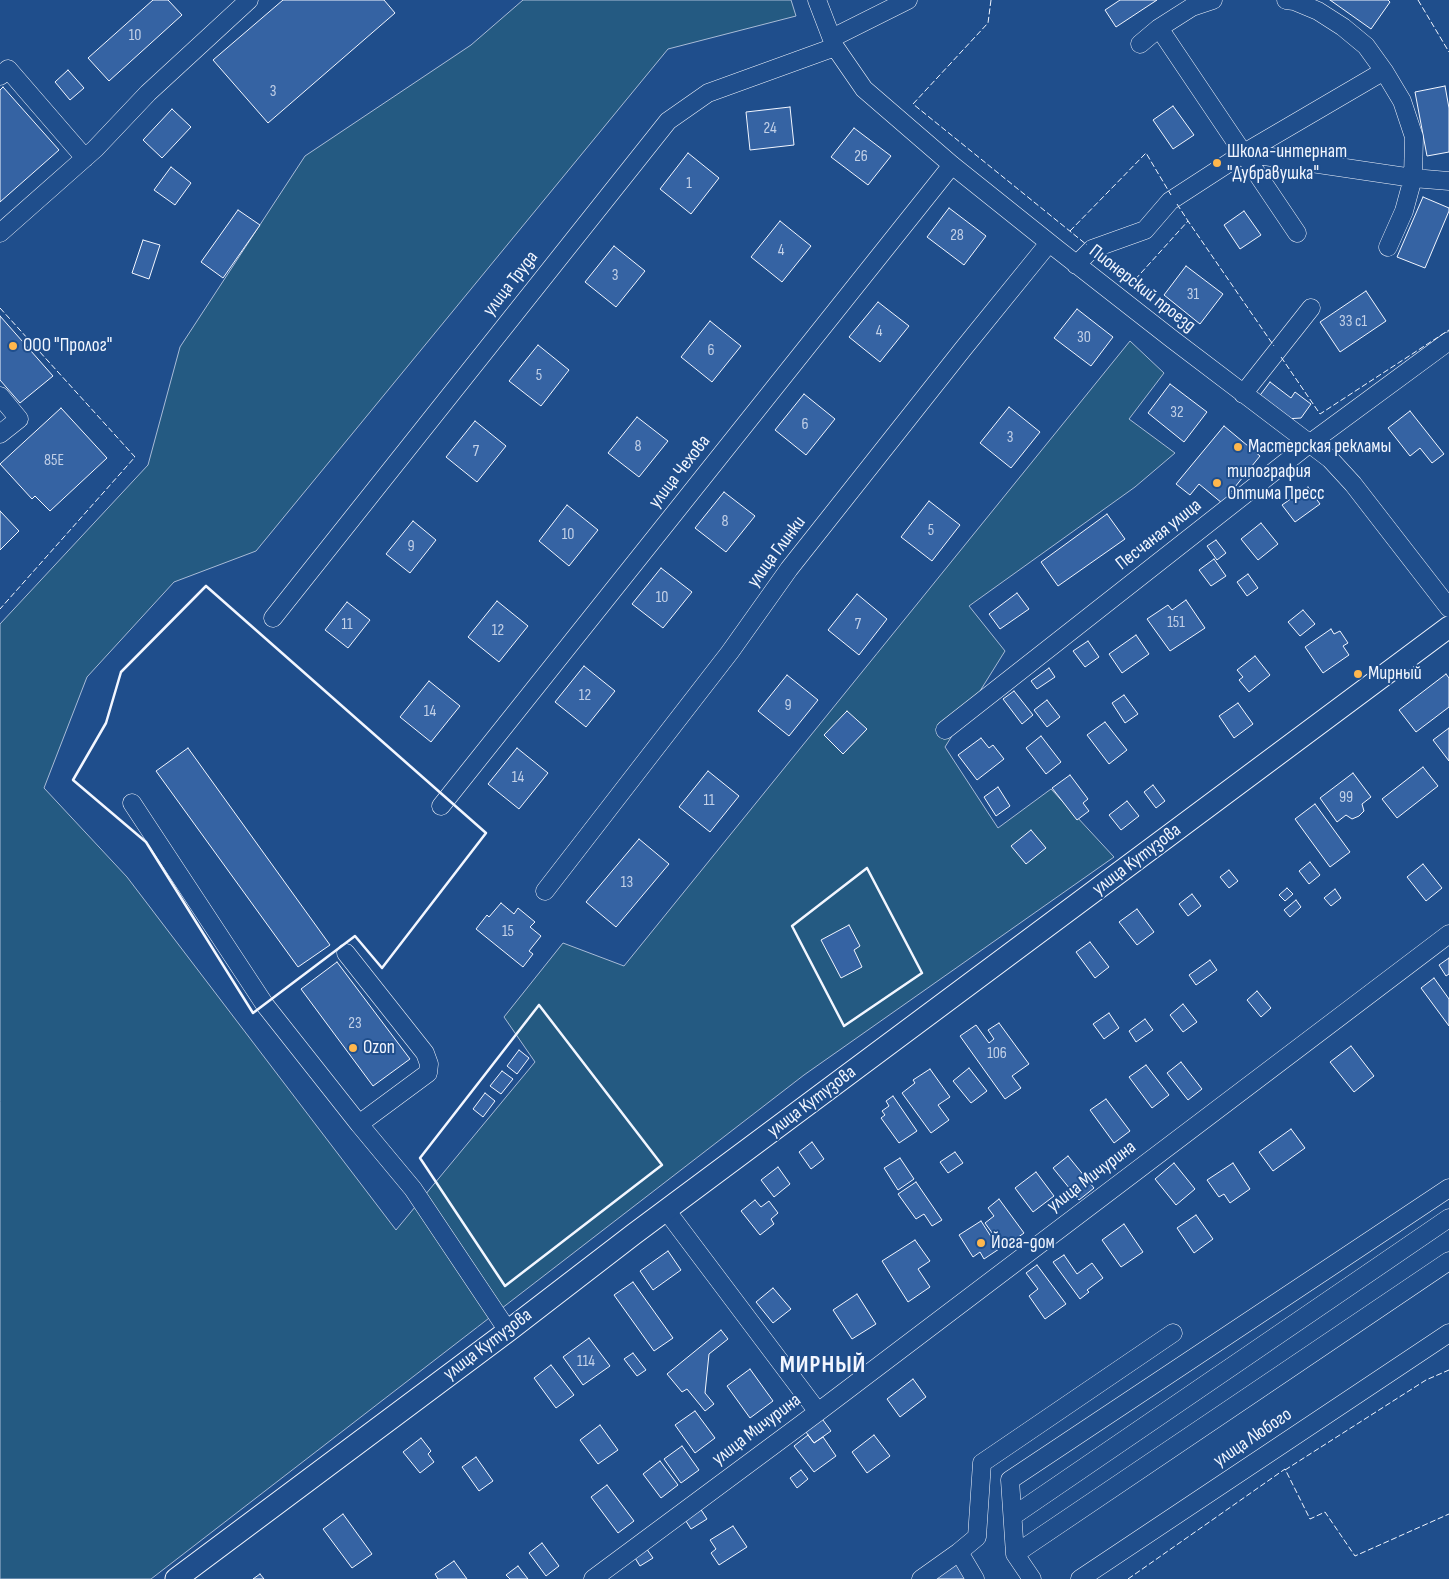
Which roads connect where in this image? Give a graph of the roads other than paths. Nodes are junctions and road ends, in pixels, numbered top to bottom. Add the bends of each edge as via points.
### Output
1 (249, 0) edge
2 (818, 0) edge
3 (908, 0) edge
4 (1213, 0) edge
5 (1292, 0) edge
6 (1159, 28) junction
7 (834, 43) junction
8 (1140, 44) dead end
9 (1384, 71) junction
10 (0, 76) edge
11 (1244, 153) junction
12 (85, 158) junction
13 (952, 165) junction
14 (1413, 178) junction
15 (1449, 181) edge
16 (0, 233) edge
17 (1297, 233) dead end
18 (1049, 243) junction
19 (1388, 247) dead end
20 (1076, 265) junction
21 (1311, 308) dead end
22 (1449, 341) edge
23 (1243, 394) junction
24 (0, 396) edge
25 (0, 434) edge
26 (1309, 444) junction
27 (1449, 608) edge
28 (273, 618) dead end
29 (1449, 627) edge
30 (945, 730) dead end
31 (132, 803) dead end
32 (441, 806) dead end
33 (545, 891) dead end
34 (1449, 934) edge
35 (346, 953) dead end
36 (359, 1124) junction
37 (1449, 1188) edge
38 (666, 1210) junction
39 (1449, 1218) edge
40 (1449, 1261) edge
41 (508, 1331) junction
42 (1173, 1333) dead end
43 (1449, 1333) edge
44 (818, 1412) junction
45 (1013, 1516) junction
46 (959, 1552) junction
47 (1015, 1554) junction
48 (176, 1579) edge
49 (592, 1579) edge
50 (921, 1579) edge
51 (975, 1579) edge
52 (1032, 1579) edge
53 (1080, 1579) edge

1 - 12 street via 148,93
2 - 7 street, Пионерский проезд
3 - 7 street, улица Труда
4 - 6 street via 1192,7
5 - 9 street via 1343,26 1366,46
6 - 8 street
6 - 11 street
7 - 13 street, Пионерский проезд via 864,89
7 - 28 street, улица Труда via 708,93 668,121
9 - 11 street
9 - 14 street via 1402,101 1414,136
10 - 12 street via 8,69
11 - 14 street
11 - 17 street
11 - 20 street via 1170,201 1145,230 1092,249
12 - 16 street
13 - 18 street, Пионерский проезд
13 - 32 street, улица Чехова
14 - 15 street
14 - 19 street
18 - 20 street, Пионерский проезд
18 - 33 street, улица Глинки via 789,569 730,652
20 - 23 street, Пионерский проезд
21 - 23 street
22 - 26 street, Песчаная улица
23 - 26 street, Пионерский проезд
24 - 25 street via 19,419
26 - 27 street, Пионерский проезд via 1330,459 1353,484
26 - 30 street, Песчаная улица
29 - 38 main road, улица Кутузова
31 - 36 street via 266,1005
34 - 44 street, улица Мичурина
35 - 36 street via 424,1053 429,1064 428,1073
36 - 41 street via 413,1188
37 - 45 street via 1010,1480
38 - 41 main road, улица Кутузова
38 - 44 street
39 - 45 street
40 - 47 street
41 - 48 main road, улица Кутузова
42 - 46 street via 982,1463 977,1537
43 - 53 street, улица Любого
44 - 49 street, улица Мичурина
45 - 47 street
46 - 50 street
46 - 51 street
47 - 52 street

